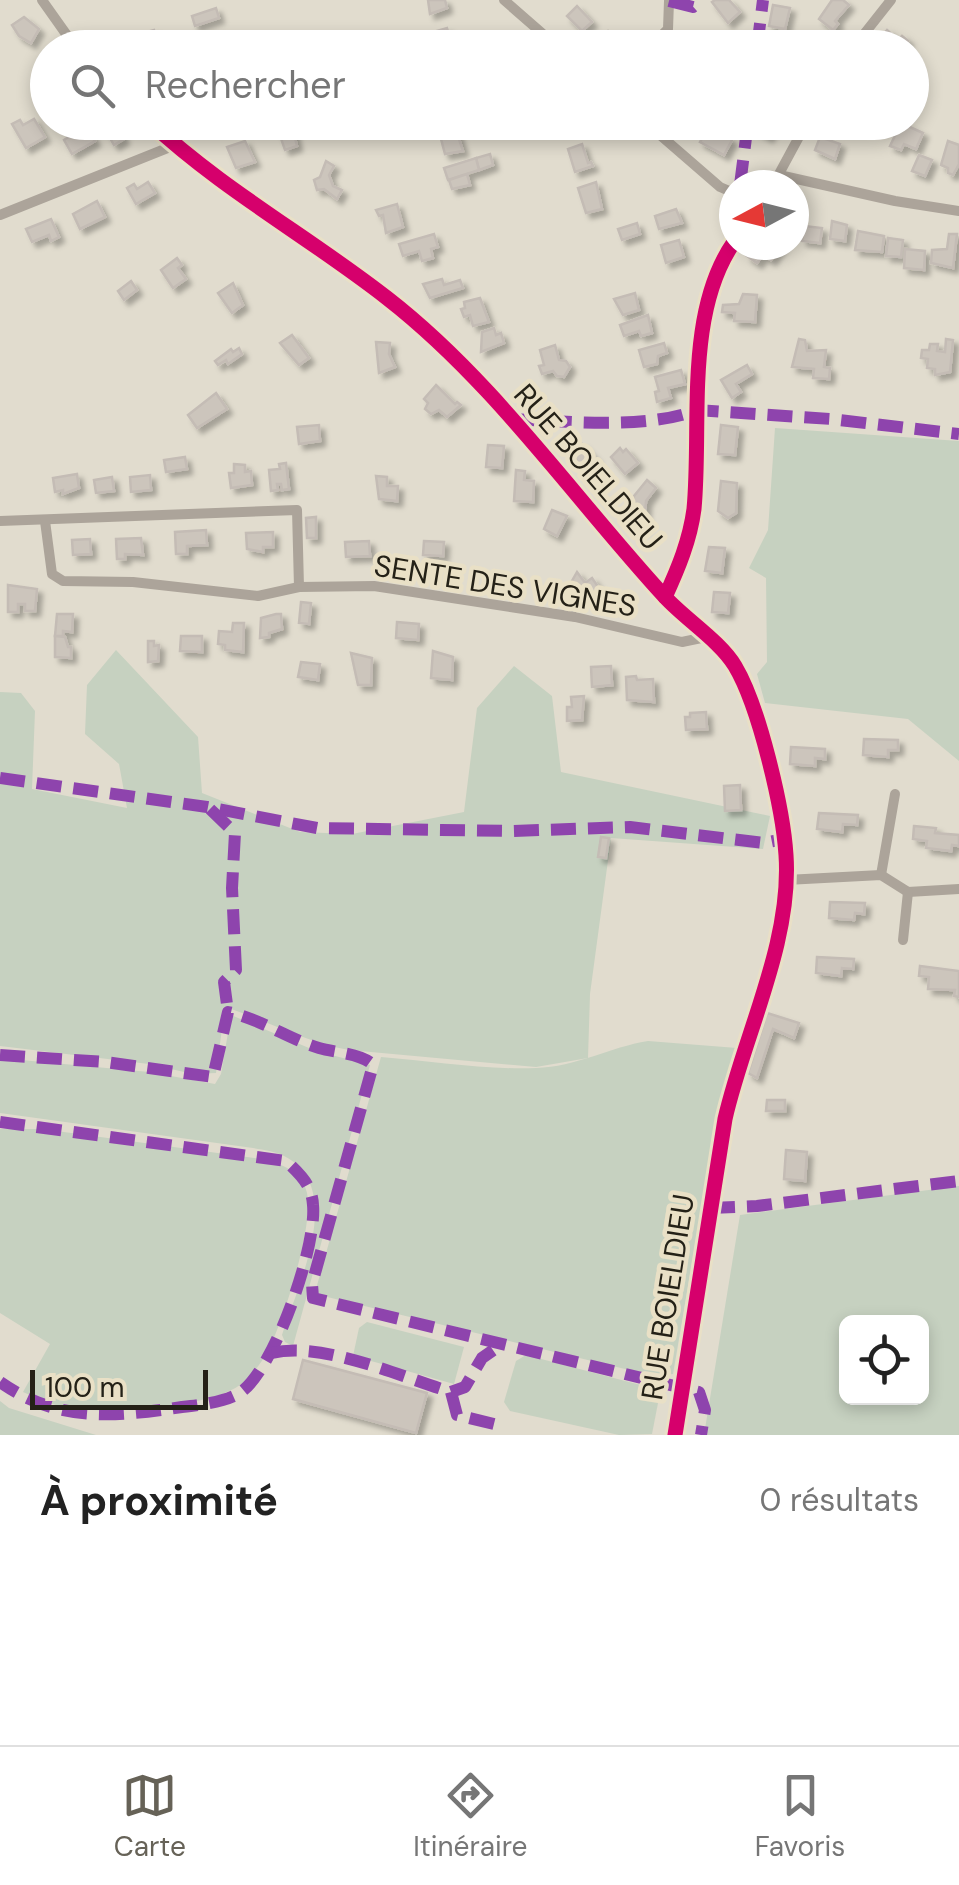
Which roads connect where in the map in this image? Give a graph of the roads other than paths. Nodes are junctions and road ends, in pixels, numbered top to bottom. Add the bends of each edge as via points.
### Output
1 (42, 0) edge
2 (504, 0) edge
3 (892, 0) edge
4 (669, 2) edge
5 (63, 30) edge
6 (539, 30) edge
7 (667, 30) edge
8 (868, 30) edge
9 (170, 140) edge
10 (666, 140) edge
11 (797, 140) edge
12 (175, 145) junction
13 (781, 170) edge
14 (719, 186) edge
15 (809, 186) edge
16 (959, 211) edge
17 (0, 216) edge
18 (723, 260) edge
19 (0, 521) edge
20 (46, 521) junction
21 (299, 587) junction
22 (665, 597) junction
23 (706, 638) junction
24 (896, 794) dead end
25 (882, 875) junction
26 (786, 880) junction
27 (959, 889) edge
28 (908, 892) junction
29 (902, 940) dead end
30 (675, 1435) edge

1 - 5 street
2 - 6 street
3 - 8 street
4 - 7 street
9 - 12 street, RUE BOIELDIEU
10 - 14 street
11 - 13 street
12 - 17 street
12 - 22 street, RUE BOIELDIEU via 419,324
15 - 16 street
18 - 22 street via 709,296 694,512
19 - 20 street
20 - 21 street, SENTE DES VIGNES via 52,574 63,581 258,596
20 - 21 street via 298,510
21 - 23 street, SENTE DES VIGNES via 374,586 575,617 682,642
22 - 23 street, RUE BOIELDIEU
23 - 26 street, RUE BOIELDIEU via 735,666 750,700 784,839
24 - 25 street
25 - 26 street
25 - 28 street
26 - 30 street, RUE BOIELDIEU via 761,1000 725,1120
27 - 28 street
28 - 29 street

